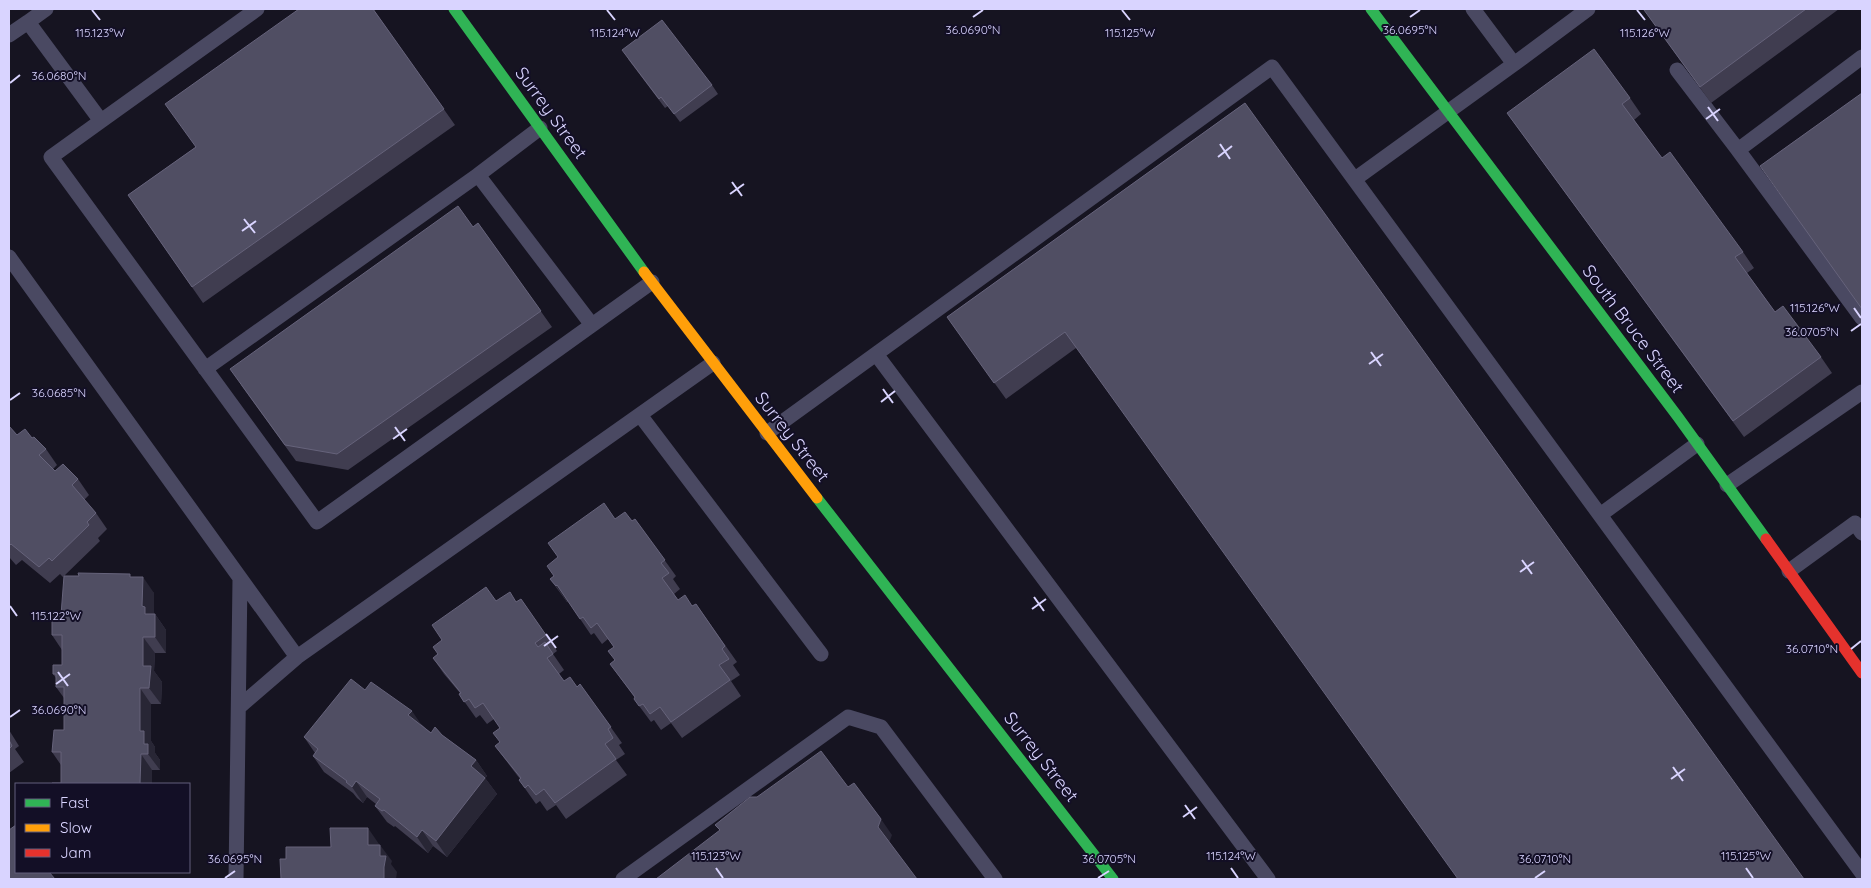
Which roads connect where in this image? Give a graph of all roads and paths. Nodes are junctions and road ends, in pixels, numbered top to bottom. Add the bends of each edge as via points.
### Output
1 (46, 9) edge
2 (257, 9) edge
3 (454, 9) edge
4 (1371, 9) edge
5 (1473, 9) edge
6 (1588, 9) edge
7 (28, 22) junction
8 (9, 35) edge
9 (1862, 57) edge
10 (1514, 64) junction
11 (1677, 70) edge
12 (1447, 110) junction
13 (101, 121) junction
14 (540, 128) junction
15 (1738, 150) junction
16 (478, 175) junction
17 (1355, 179) junction
18 (9, 257) edge
19 (652, 282) junction
20 (1862, 318) edge
21 (592, 325) junction
22 (876, 354) junction
23 (713, 363) junction
24 (205, 369) junction
25 (1862, 392) edge
26 (640, 415) junction
27 (767, 433) junction
28 (1697, 444) junction
29 (1727, 485) junction
30 (1600, 515) junction
31 (1862, 533) edge
32 (1789, 571) junction
33 (240, 579) junction
34 (821, 654) dead end
35 (297, 657) junction
36 (1862, 674) edge
37 (239, 707) junction
38 (1862, 873) edge
39 (236, 879) edge
40 (623, 879) edge
41 (995, 879) edge
42 (1113, 879) edge
43 (1268, 879) edge

1 - 7 lane
2 - 13 lane
3 - 14 street, Surrey Street
4 - 12 street, South Bruce Street
5 - 10 lane
6 - 10 lane
7 - 8 lane
7 - 13 lane
9 - 15 lane
10 - 12 lane
11 - 15 lane
12 - 17 lane
12 - 28 street, South Bruce Street
13 - 24 lane via 51,157
14 - 16 lane
14 - 19 street, Surrey Street
15 - 20 lane
16 - 21 lane
16 - 24 lane
17 - 22 lane via 1272,67
17 - 30 lane
18 - 33 lane
19 - 21 lane
19 - 23 street, Surrey Street
21 - 24 lane via 317,522
22 - 27 lane
22 - 43 lane
23 - 26 lane
23 - 27 street, Surrey Street
25 - 29 lane
26 - 34 lane
26 - 35 lane
27 - 42 street, Surrey Street
28 - 29 street, South Bruce Street
28 - 30 lane
29 - 32 street, South Bruce Street
30 - 38 lane
31 - 32 lane via 1855,523
32 - 36 street, South Bruce Street
33 - 35 lane
33 - 37 lane
35 - 37 lane
37 - 39 lane
40 - 41 lane via 848,717 881,727

